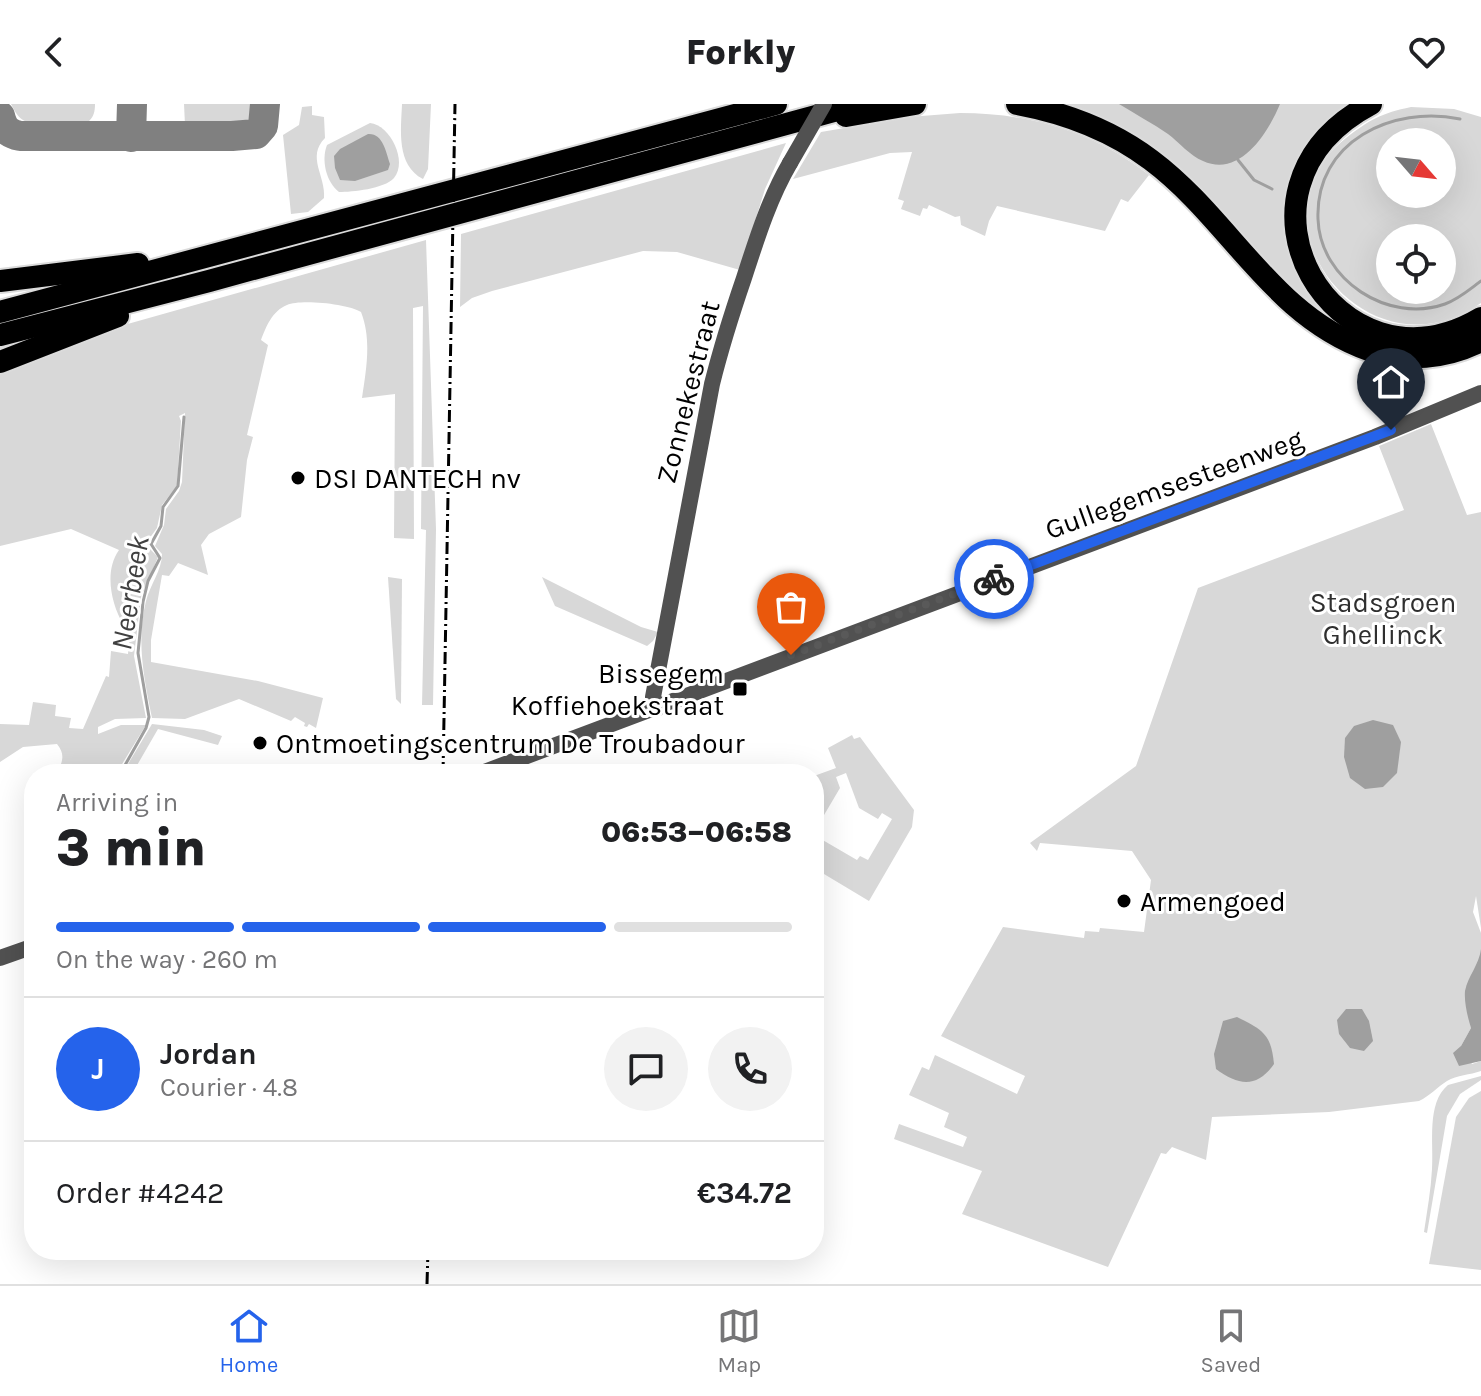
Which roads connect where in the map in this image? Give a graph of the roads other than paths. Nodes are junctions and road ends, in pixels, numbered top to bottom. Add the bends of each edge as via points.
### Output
1 (776, 104) edge
2 (824, 104) edge
3 (860, 104) edge
4 (915, 104) edge
5 (1017, 104) edge
6 (1371, 104) edge
7 (743, 137) junction
8 (213, 256) junction
9 (0, 281) edge
10 (209, 281) junction
11 (0, 312) edge
12 (1481, 318) edge
13 (0, 335) edge
14 (1481, 341) edge
15 (0, 362) edge
16 (1481, 393) edge
17 (658, 708) junction
18 (506, 764) edge
19 (24, 950) edge
20 (0, 958) edge

1 - 8 highway
2 - 17 street, Zonnekestraat, bridge via 772,198 732,310 712,384 653,697
3 - 7 highway
4 - 7 highway
5 - 14 highway via 1078,119 1152,161 1278,293 1331,333 1399,357 1445,355
6 - 12 highway via 1333,128 1304,169 1294,208 1306,269 1324,297 1375,331 1424,337 1464,328
7 - 10 highway
8 - 9 highway
8 - 11 highway
10 - 13 highway
10 - 15 highway
16 - 17 street, Gullegemsesteenweg
17 - 18 street, Gullegemsesteenweg
19 - 20 street

